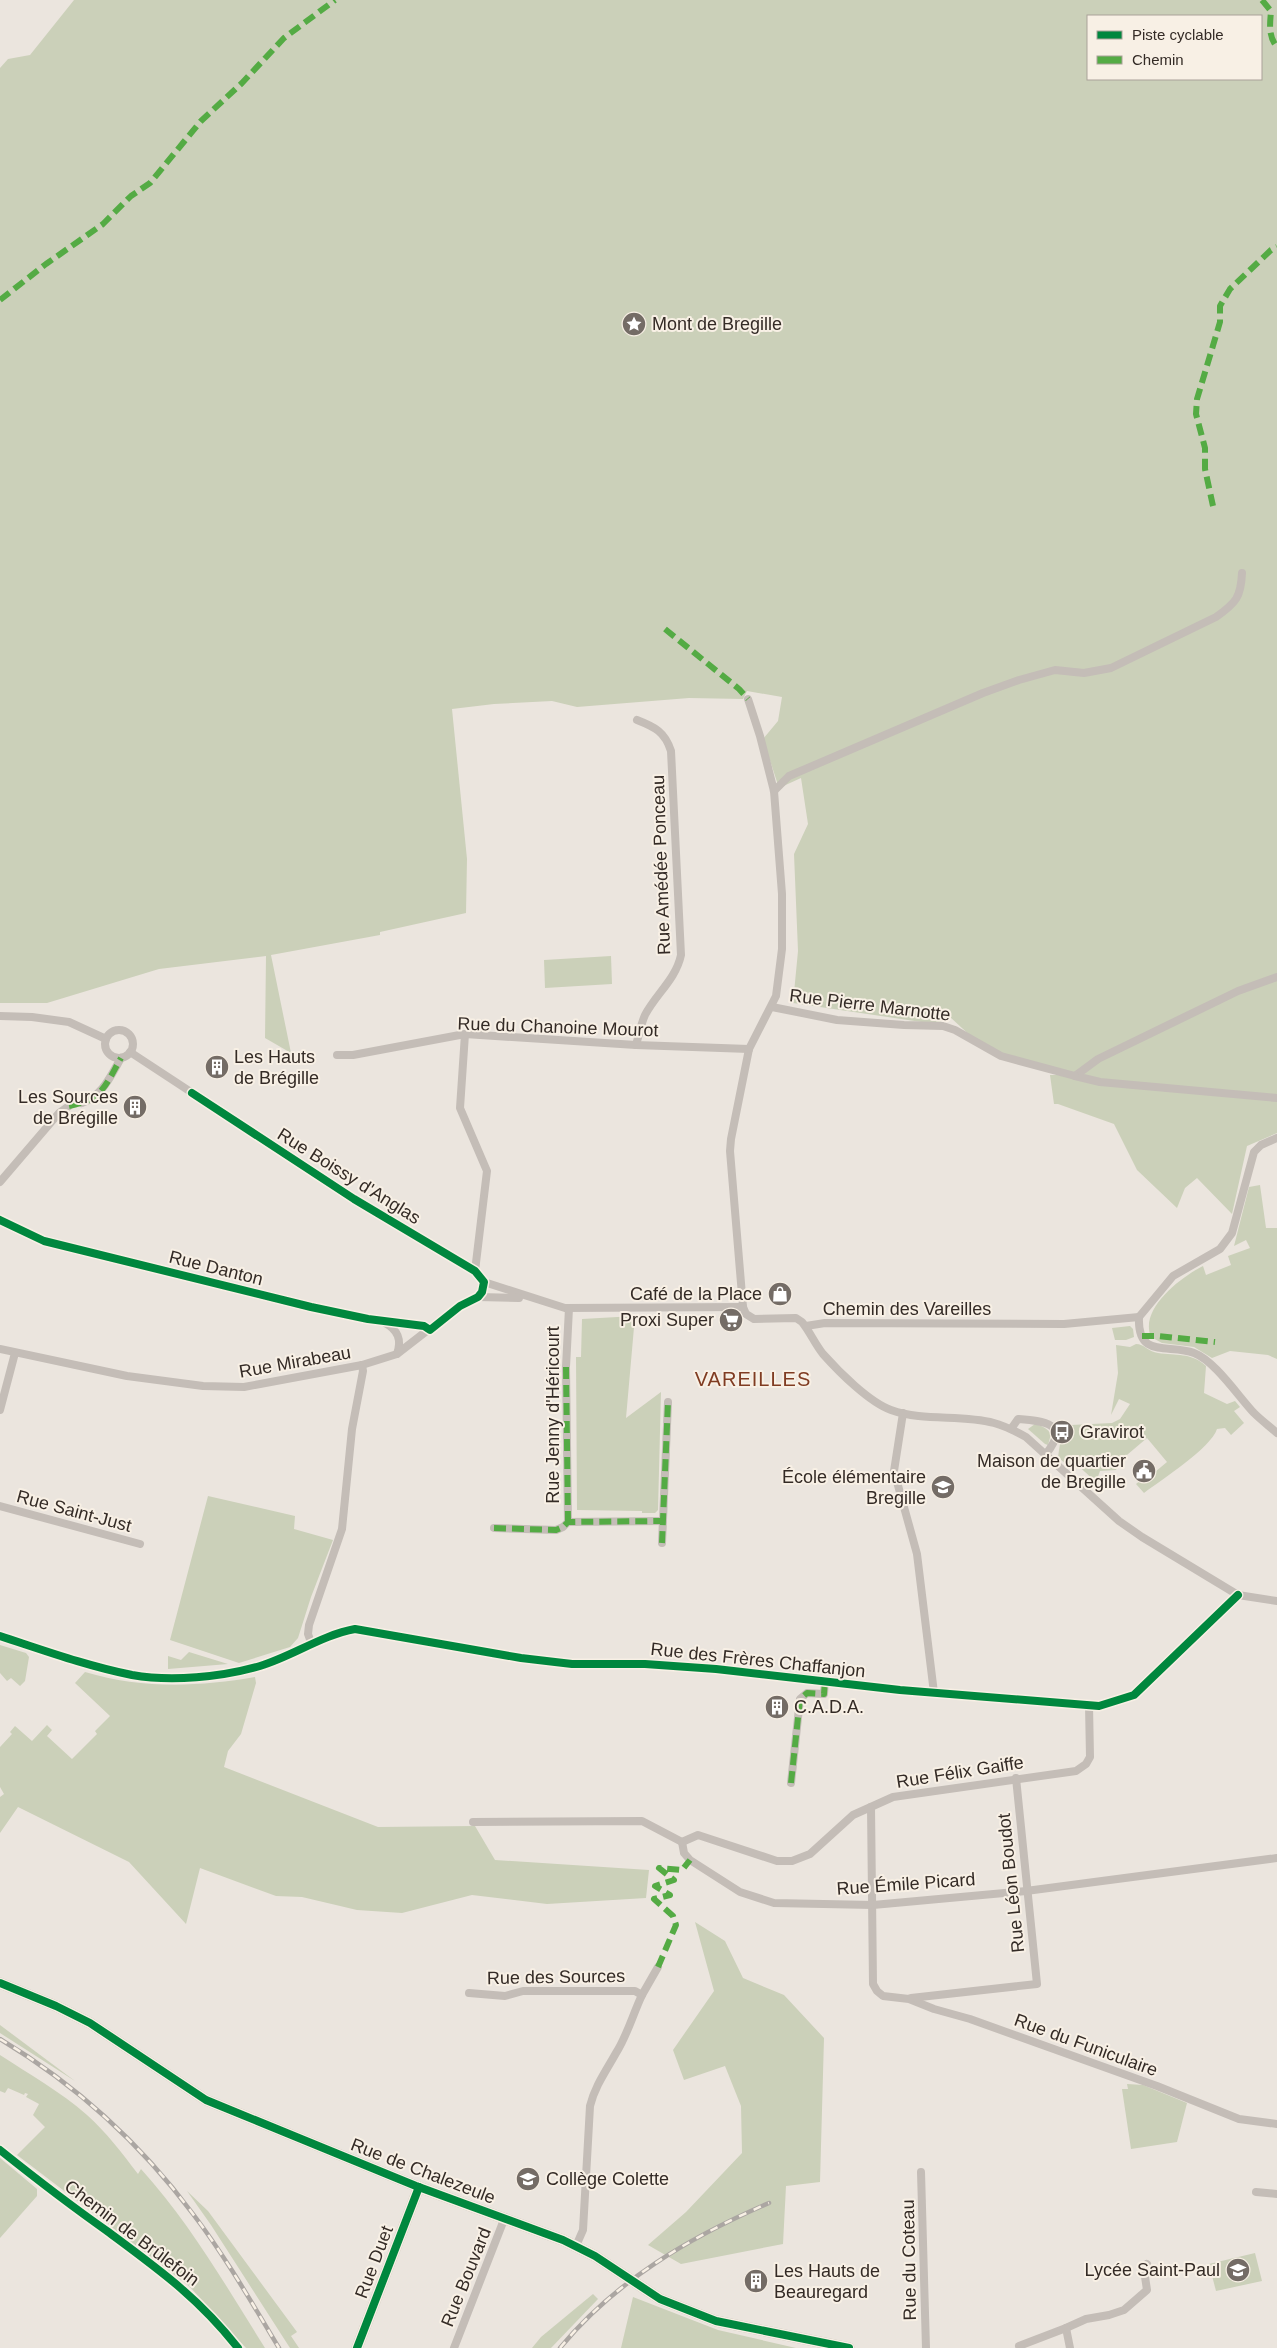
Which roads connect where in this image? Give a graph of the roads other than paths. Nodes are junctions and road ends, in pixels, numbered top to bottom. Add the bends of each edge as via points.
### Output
1 (1242, 573) dead end
2 (748, 699) dead end
3 (638, 720) dead end
4 (774, 791) junction
5 (1277, 977) edge
6 (772, 1007) junction
7 (0, 1016) edge
8 (465, 1034) junction
9 (106, 1038) junction
10 (636, 1045) junction
11 (749, 1049) junction
12 (130, 1052) junction
13 (337, 1055) dead end
14 (121, 1058) junction
15 (1075, 1076) junction
16 (1277, 1098) edge
17 (82, 1103) dead end
18 (69, 1106) dead end
19 (1277, 1138) edge
20 (0, 1182) edge
21 (0, 1220) edge
22 (474, 1270) junction
23 (484, 1285) junction
24 (478, 1297) junction
25 (536, 1300) junction
26 (743, 1307) junction
27 (569, 1308) junction
28 (1139, 1317) junction
29 (383, 1322) junction
30 (806, 1326) junction
31 (430, 1330) junction
32 (0, 1349) edge
33 (15, 1353) junction
34 (397, 1354) junction
35 (362, 1365) junction
36 (668, 1402) dead end
37 (0, 1410) edge
38 (903, 1413) junction
39 (1011, 1429) junction
40 (1277, 1433) edge
41 (1046, 1454) junction
42 (0, 1506) edge
43 (663, 1521) junction
44 (568, 1522) junction
45 (494, 1528) dead end
46 (140, 1544) dead end
47 (662, 1544) dead end
48 (1238, 1595) junction
49 (1277, 1601) edge
50 (0, 1636) edge
51 (312, 1645) junction
52 (826, 1681) junction
53 (934, 1692) junction
54 (1089, 1705) junction
55 (1016, 1778) junction
56 (791, 1783) dead end
57 (871, 1807) junction
58 (474, 1822) dead end
59 (682, 1842) junction
60 (1277, 1858) edge
61 (1026, 1891) junction
62 (873, 1905) junction
63 (658, 1967) dead end
64 (0, 1983) edge
65 (469, 1993) dead end
66 (642, 1995) junction
67 (909, 1998) junction
68 (1277, 2124) edge
69 (0, 2150) edge
70 (921, 2172) dead end
71 (419, 2187) junction
72 (1256, 2192) dead end
73 (1277, 2194) edge
74 (505, 2218) junction
75 (576, 2246) junction
76 (1147, 2264) dead end
77 (1066, 2328) junction
78 (1019, 2346) dead end
79 (238, 2348) edge
80 (357, 2348) edge
81 (454, 2348) edge
82 (849, 2348) edge
83 (926, 2348) edge
84 (1070, 2348) edge

1 - 4 street via 1242,590 1224,611 1197,628 1110,668 1084,673 1054,670 983,692 789,776
2 - 4 street
3 - 10 street, Rue Amédée Ponceau via 661,731 671,751 681,955 672,978 644,1016
4 - 6 street via 782,949
5 - 15 street via 1238,991 1098,1059
6 - 11 street via 762,1020
6 - 15 street, Rue Pierre Marnotte via 837,1020 943,1026 1001,1056
7 - 9 street via 69,1022
8 - 10 street, Rue du Chanoine Mourot
8 - 13 street, Rue du Chanoine Mourot via 353,1055
8 - 22 street via 460,1108 487,1171
9 - 12 street via 114,1031 128,1033 132,1041
9 - 14 street via 104,1046 108,1054
10 - 11 street, Rue du Chanoine Mourot
11 - 26 street via 730,1151
12 - 14 street
12 - 22 street, Rue Boissy d'Anglas via 354,1199
14 - 17 street via 104,1088 94,1098
15 - 16 street, Rue Pierre Marnotte via 1100,1082
18 - 20 street via 59,1113
19 - 28 street via 1254,1152 1232,1233 1226,1243 1173,1276
21 - 29 street, Rue Danton via 44,1241
22 - 23 street, Rue Boissy d'Anglas
23 - 24 street, Rue Mirabeau
23 - 25 street
24 - 25 street
24 - 31 street, Rue Mirabeau via 460,1306
25 - 27 street
26 - 27 street
26 - 30 street, Chemin des Vareilles via 750,1318 796,1318
27 - 44 street, Rue Jenny d'Héricourt via 566,1367
28 - 30 street, Chemin des Vareilles via 1064,1324 825,1323
28 - 40 street via 1145,1342 1151,1347 1195,1353 1208,1361
29 - 31 street, Rue Danton via 424,1326
29 - 34 street via 396,1330 400,1346
30 - 38 street via 822,1352 863,1392 880,1405
31 - 34 street, Rue Mirabeau
32 - 33 street, Rue Mirabeau
33 - 35 street, Rue Mirabeau via 127,1376 236,1388
33 - 37 street
34 - 35 street, Rue Mirabeau
35 - 51 street via 342,1528 309,1625
36 - 43 street
38 - 39 street via 992,1422
38 - 53 street via 894,1471 917,1554
39 - 41 street
39 - 41 street via 1018,1419 1045,1421 1052,1426 1055,1437
41 - 48 street via 1119,1521
42 - 46 street, Rue Saint-Just
43 - 44 street, Rue Jenny d'Héricourt
43 - 47 street
44 - 45 street, Rue Jenny d'Héricourt via 556,1530
48 - 49 street
48 - 54 street, Rue des Frères Chaffanjon via 1134,1695 1099,1706
50 - 51 street, Rue des Frères Chaffanjon via 133,1675 191,1677 243,1670
51 - 52 street, Rue des Frères Chaffanjon via 356,1629 572,1664 708,1668
52 - 53 street, Rue des Frères Chaffanjon
52 - 56 street, Rue des Frères Chaffanjon via 824,1694 807,1693 800,1699
53 - 54 street, Rue des Frères Chaffanjon
54 - 55 street, Rue Félix Gaiffe via 1090,1757 1086,1764 1076,1771
55 - 57 street, Rue Félix Gaiffe via 893,1797
55 - 61 street, Rue Léon Boudot
57 - 59 street, Rue Félix Gaiffe via 853,1815 810,1854 792,1861 778,1862 698,1835
57 - 62 street
58 - 59 street via 642,1821
59 - 62 street, Rue Émile Picard via 684,1853 690,1860 740,1892 774,1903
60 - 61 street, Rue Émile Picard
61 - 62 street, Rue Émile Picard
61 - 67 street, Rue Léon Boudot via 1036,1984
62 - 67 street, Rue du Funiculaire via 873,1984 883,1996
63 - 66 street, Rue des Sources
64 - 71 street, Rue de Chalezeule via 90,2023 206,2100
65 - 66 street, Rue des Sources via 505,1996 523,1992 579,1990 635,1991
66 - 75 street, Rue des Sources via 617,2052 593,2094 583,2230
67 - 68 street, Rue du Funiculaire via 1118,2072 1239,2120
69 - 79 street, Chemin de Brûlefoin via 179,2284 211,2315
70 - 83 street, Rue du Coteau
71 - 74 street, Rue de Chalezeule
71 - 80 street, Rue Duet
72 - 73 street
74 - 75 street, Rue de Chalezeule
74 - 81 street, Rue Bouvard
75 - 82 street, Rue de Chalezeule via 656,2297 716,2321
76 - 77 street via 1144,2270 1147,2290 1124,2310 1086,2319
77 - 78 street
77 - 84 street

